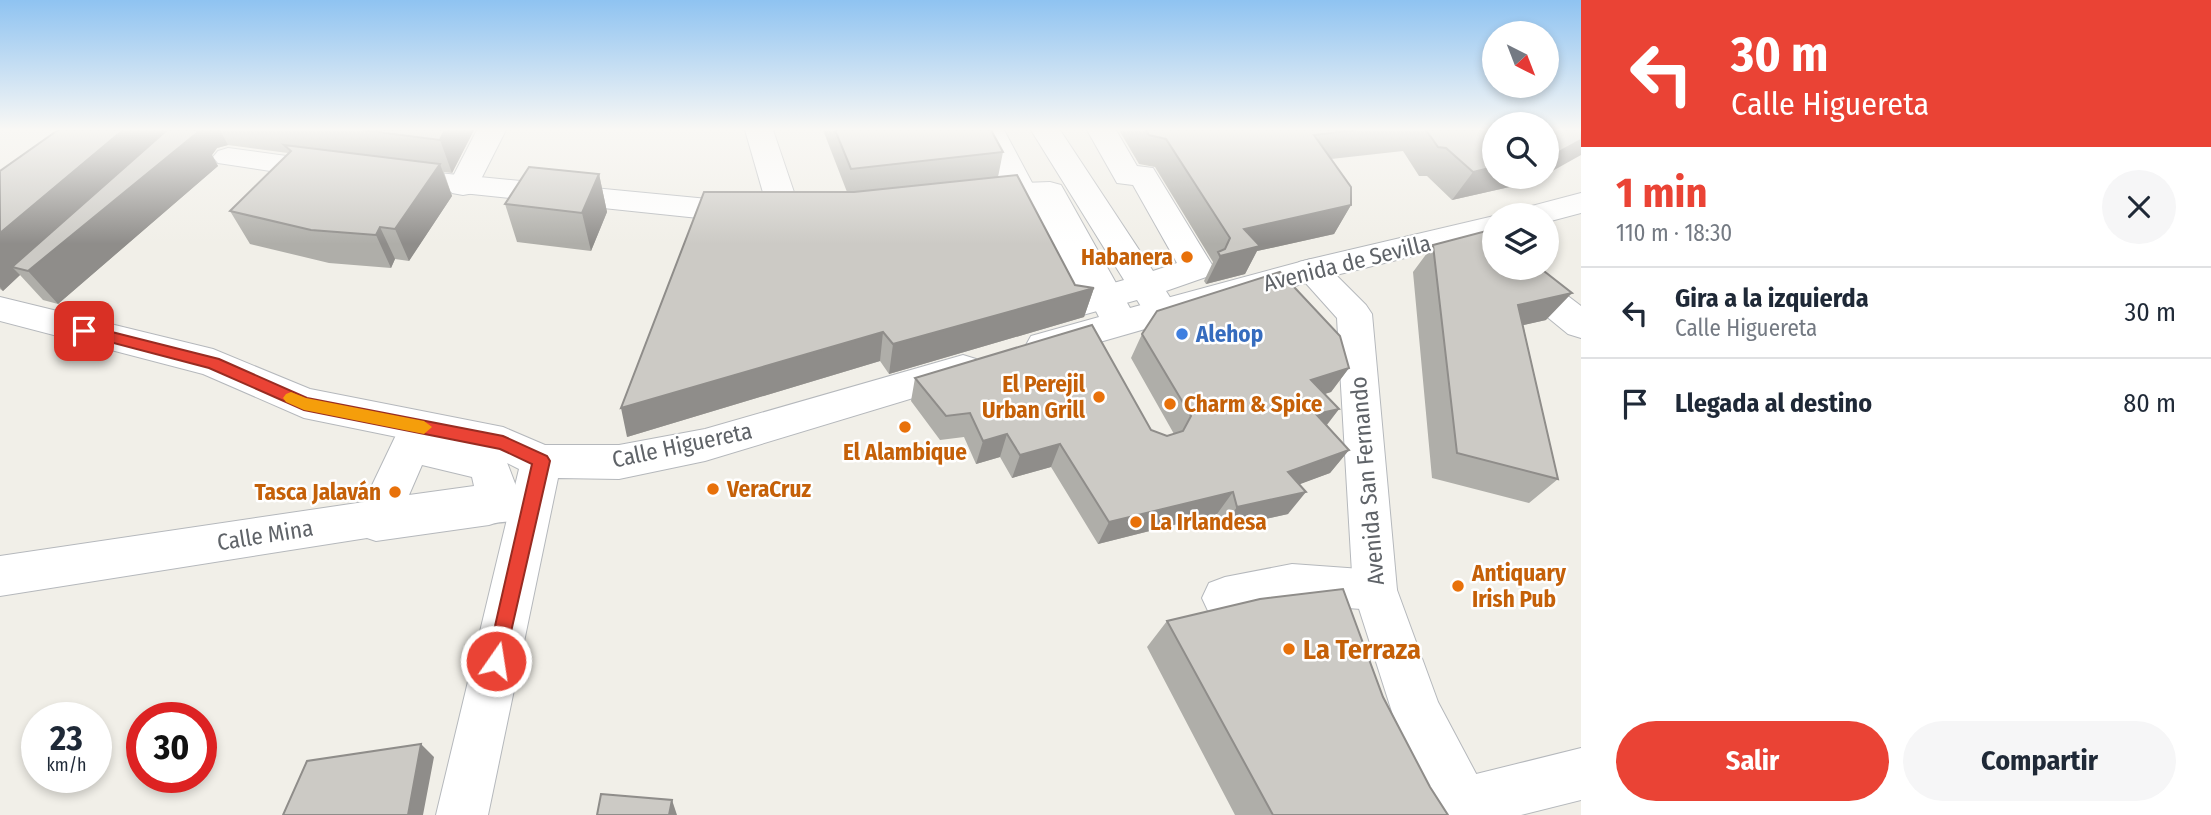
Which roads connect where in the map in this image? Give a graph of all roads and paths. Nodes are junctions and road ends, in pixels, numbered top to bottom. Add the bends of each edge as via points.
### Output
1 (313, 168) edge
2 (472, 168) edge
3 (778, 168) edge
4 (1009, 168) edge
5 (1069, 168) edge
6 (1123, 168) edge
7 (463, 186) junction
8 (1021, 192) junction
9 (944, 198) edge
10 (1581, 203) edge
11 (1559, 209) edge
12 (1480, 230) edge
13 (1311, 270) junction
14 (1524, 280) edge
15 (36, 284) edge
16 (1153, 299) junction
17 (3, 310) edge
18 (1107, 317) junction
19 (1581, 325) edge
20 (1113, 364) edge
21 (541, 461) junction
22 (511, 504) junction
23 (376, 518) junction
24 (0, 576) edge
25 (1374, 590) junction
26 (1225, 598) dead end
27 (1581, 774) edge
28 (1468, 809) edge
29 (462, 815) edge

1 - 7 street
2 - 7 street
3 - 7 street via 798,210 708,209
4 - 8 street
5 - 16 street
6 - 16 street via 1128,176 1142,175 1197,268
8 - 9 street
8 - 18 street via 1050,192
10 - 11 street
12 - 13 street, Avenida de Sevilla
13 - 16 street, Avenida de Sevilla
13 - 25 street, Avenida San Fernando via 1354,314
14 - 19 street
15 - 17 street
16 - 18 street, Avenida de Sevilla
17 - 21 street, Calle Higuereta via 213,363 304,403 503,443
18 - 20 street
18 - 21 street, Calle Higuereta via 1007,356 705,445 619,462
21 - 22 street
22 - 23 street, Calle Mina
22 - 23 street via 495,486 489,464 410,446
22 - 29 street
23 - 24 street, Calle Mina
25 - 26 street via 1292,583
25 - 28 street, Avenida San Fernando via 1418,715
27 - 28 street

